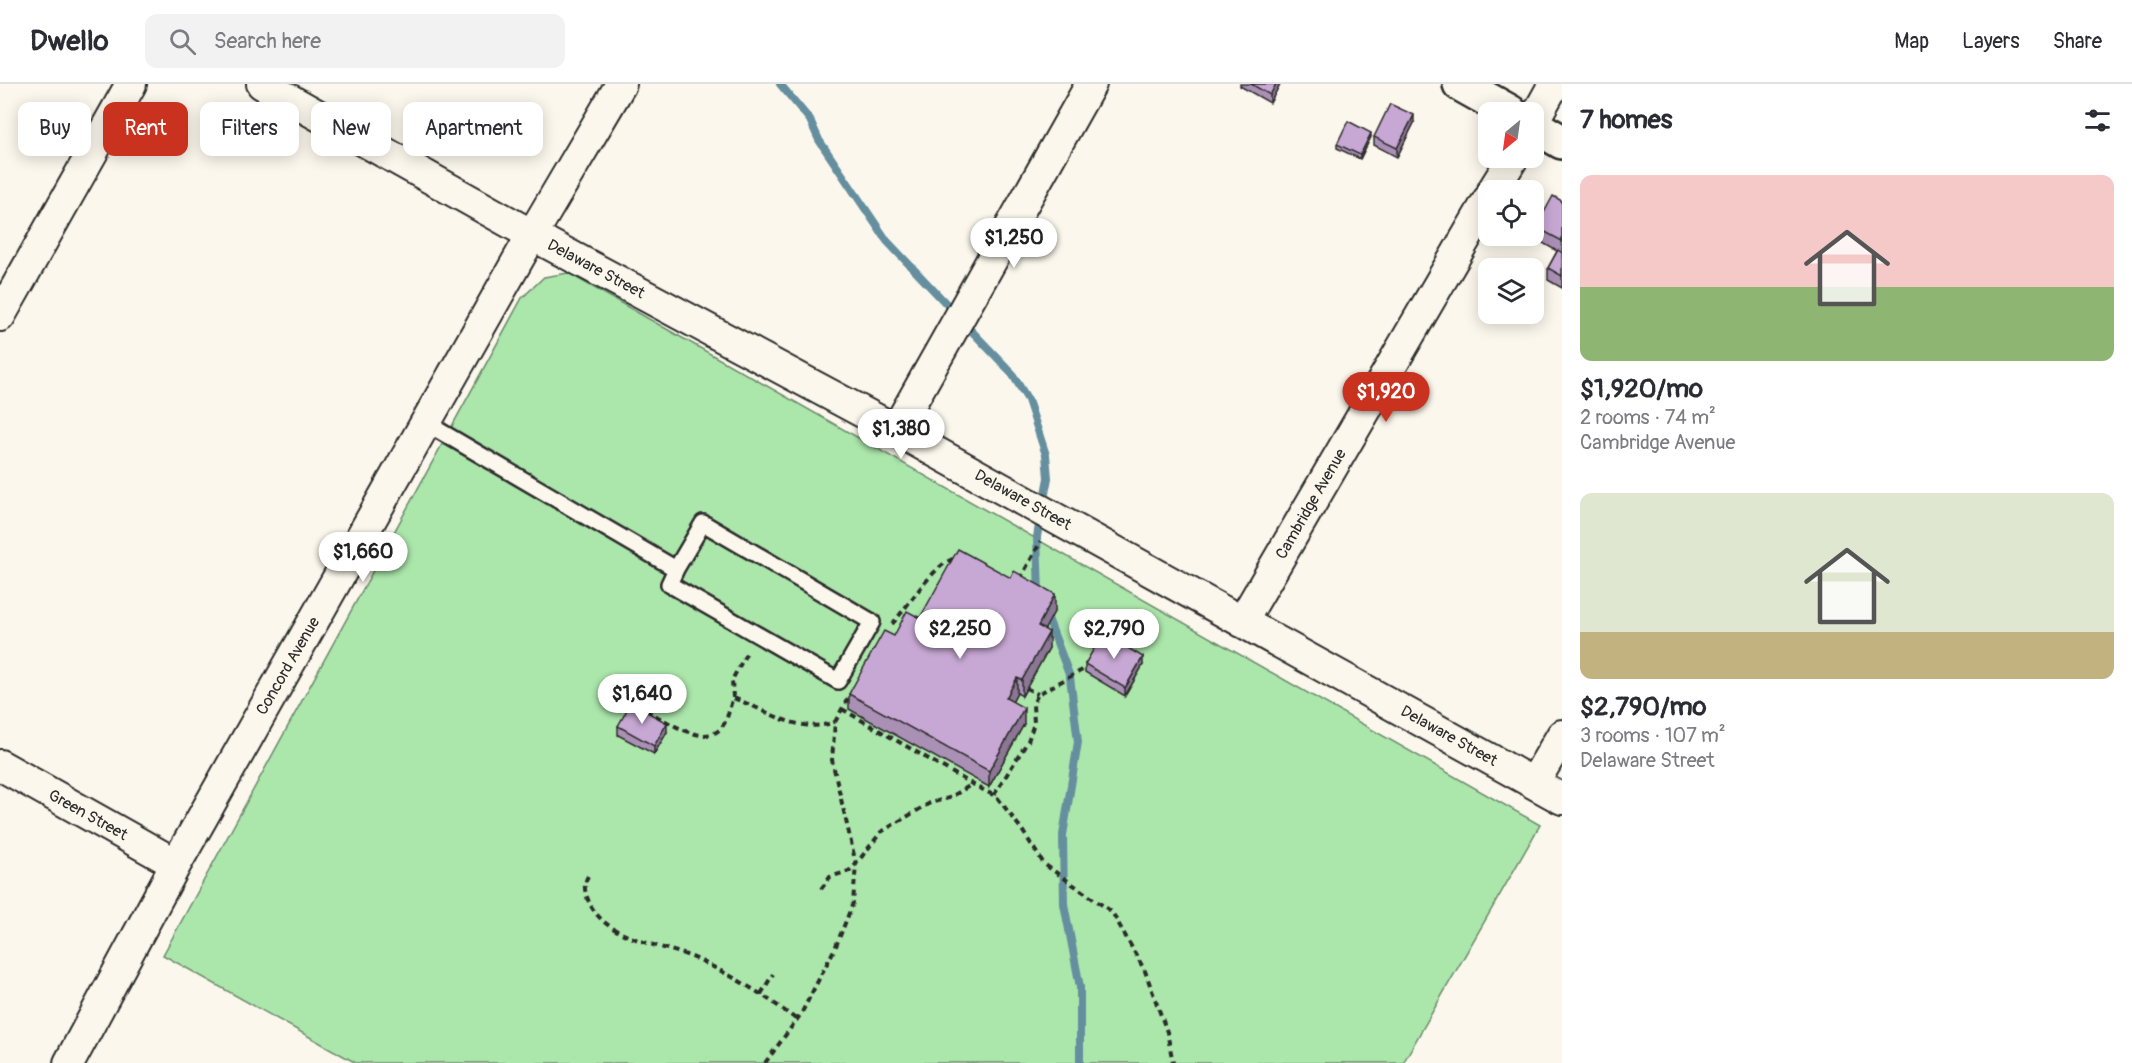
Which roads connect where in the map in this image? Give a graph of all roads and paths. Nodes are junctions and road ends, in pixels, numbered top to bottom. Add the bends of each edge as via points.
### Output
1 (131, 84) edge
2 (262, 84) edge
3 (621, 84) edge
4 (1091, 84) edge
5 (1460, 84) edge
6 (1554, 84) edge
7 (1492, 102) edge
8 (1544, 103) edge
9 (1544, 131) edge
10 (1562, 142) edge
11 (1478, 217) edge
12 (532, 235) junction
13 (0, 316) edge
14 (426, 423) junction
15 (896, 430) junction
16 (1035, 551) dead end
17 (964, 558) edge
18 (676, 569) junction
19 (1018, 582) edge
20 (1242, 622) junction
21 (886, 631) edge
22 (757, 634) junction
23 (1088, 667) edge
24 (1026, 688) edge
25 (853, 690) edge
26 (1038, 694) junction
27 (733, 698) junction
28 (626, 706) edge
29 (842, 709) junction
30 (835, 722) junction
31 (1562, 735) edge
32 (0, 765) edge
33 (1534, 783) junction
34 (972, 784) junction
35 (994, 795) junction
36 (1562, 799) edge
37 (176, 864) junction
38 (856, 864) junction
39 (588, 876) dead end
40 (821, 889) dead end
41 (773, 974) dead end
42 (761, 994) junction
43 (796, 1020) junction
44 (69, 1063) edge
45 (765, 1063) edge
46 (1173, 1063) edge

1 - 13 street
2 - 12 street, Delaware Street
3 - 12 street, Concord Avenue
4 - 15 street
5 - 7 street
6 - 8 street
9 - 10 street
11 - 20 street, Cambridge Avenue
12 - 14 street, Concord Avenue
12 - 15 street, Delaware Street
14 - 18 lane
14 - 37 street, Concord Avenue
15 - 20 street, Delaware Street
16 - 19 path
17 - 21 path via 952,558 941,565
18 - 22 lane via 669,584
18 - 22 lane via 703,523 872,621 838,681
20 - 33 street, Delaware Street
22 - 27 path via 732,680
23 - 26 path
24 - 26 path
25 - 29 path
26 - 35 path via 1028,741
27 - 28 path via 726,721 717,731 703,736 639,707
27 - 30 path via 809,727
29 - 30 path
29 - 34 path
30 - 38 path via 832,760
31 - 33 street
32 - 37 street, Green Street
33 - 36 street, Delaware Street
34 - 35 path
34 - 38 path via 881,832
35 - 46 path via 1044,864 1112,912 1145,971 1167,1032
37 - 44 street, Concord Avenue
38 - 40 path via 830,878
38 - 43 path via 853,903 836,946
39 - 42 path via 584,882 590,907 610,927 697,958
41 - 42 path
42 - 43 path
43 - 45 path

